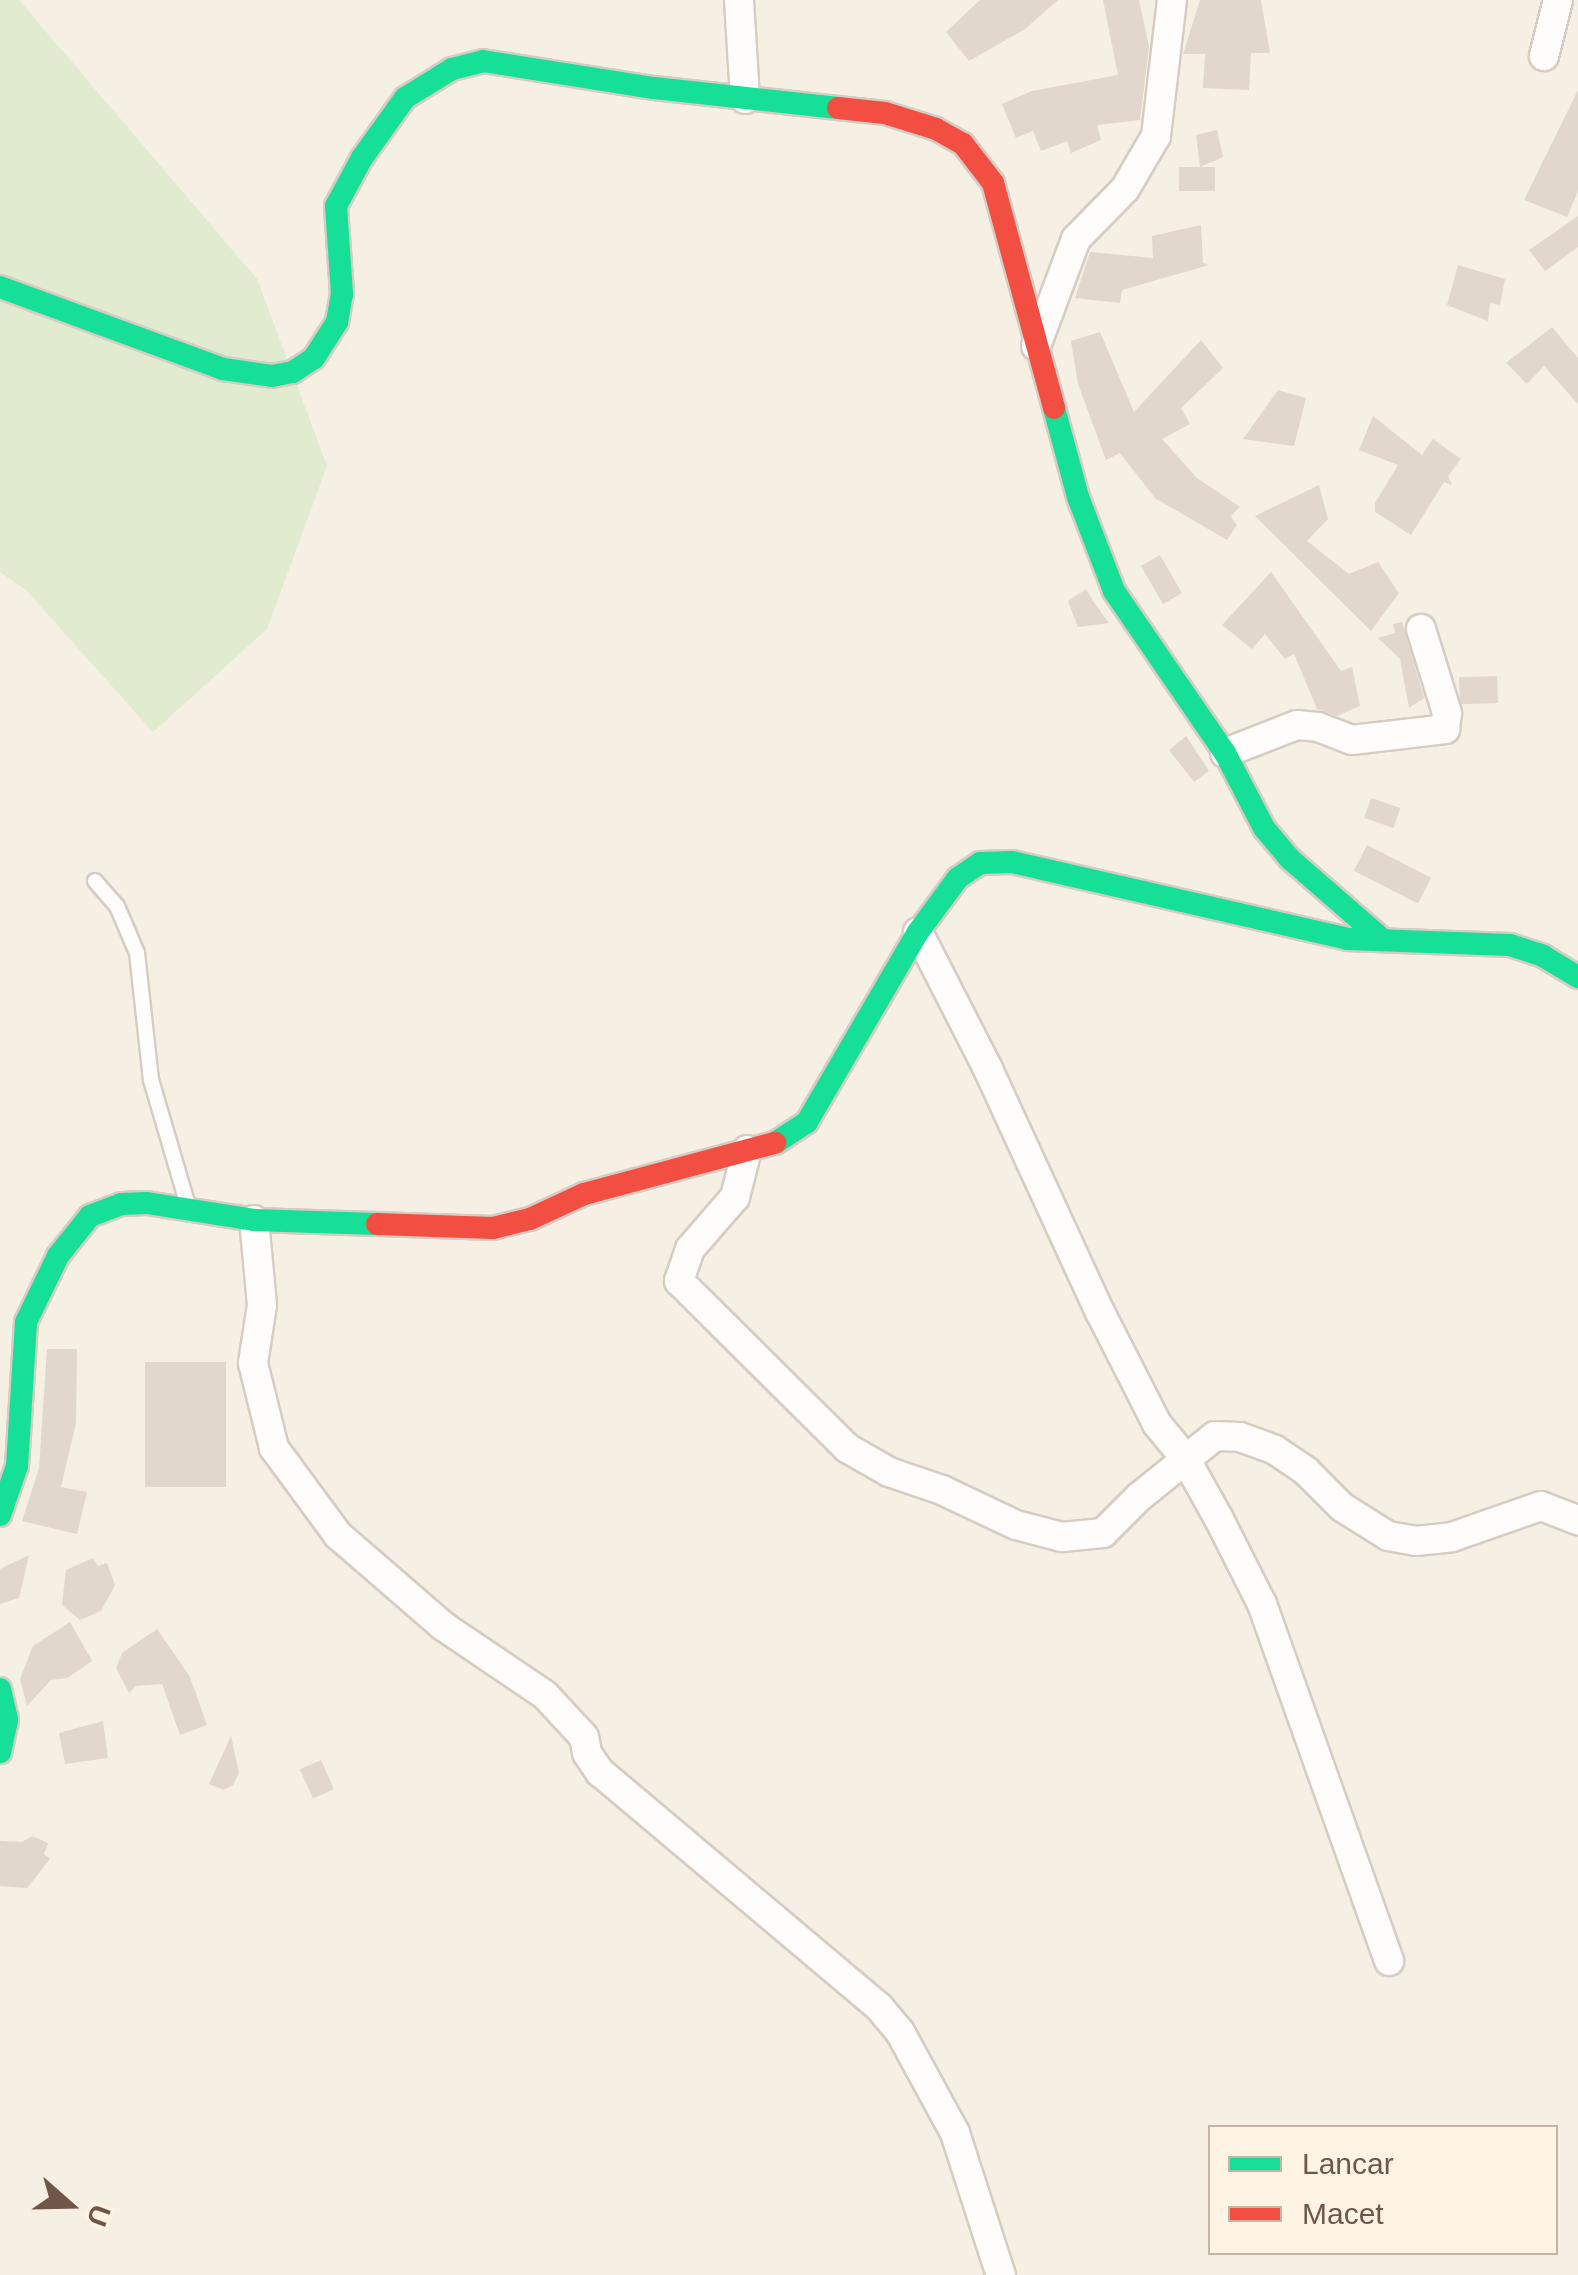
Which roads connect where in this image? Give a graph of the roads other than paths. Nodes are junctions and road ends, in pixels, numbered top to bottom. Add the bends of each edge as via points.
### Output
1 (739, 0) edge
2 (1172, 0) edge
3 (1558, 0) edge
4 (1544, 56) dead end
5 (746, 99) junction
6 (0, 287) edge
7 (1036, 346) junction
8 (1421, 629) dead end
9 (1225, 753) junction
10 (95, 880) dead end
11 (918, 932) junction
12 (1382, 939) junction
13 (1578, 977) edge
14 (747, 1150) junction
15 (189, 1208) junction
16 (254, 1220) junction
17 (1186, 1458) junction
18 (0, 1515) edge
19 (1578, 1520) edge
20 (0, 1689) edge
21 (2, 1745) edge
22 (1389, 1961) dead end
23 (1001, 2275) edge

1 - 5 street
2 - 7 street via 1156,136 1125,189 1076,239
3 - 4 street
5 - 6 street via 482,62 428,82 405,98 336,206 342,265 336,322 314,358 292,372 223,369
5 - 7 street via 885,113 963,144 993,183
7 - 9 street via 1078,497 1114,591
8 - 9 street via 1447,713 1445,729 1352,740 1297,725
9 - 12 street via 1264,828
10 - 15 lane via 117,906 137,953 152,1080
11 - 12 street via 958,878 980,863 1012,862 1348,939
11 - 14 street via 807,1122 780,1142
11 - 17 street via 1157,1424
12 - 13 street via 1510,945
14 - 16 street via 621,1183 492,1228
14 - 17 street via 735,1196 690,1249 678,1280 847,1448 1016,1525 1062,1537 1103,1533
15 - 16 street
15 - 18 street via 121,1204 90,1216 58,1256 26,1322 17,1466
16 - 23 street via 262,1305 253,1363 274,1448 338,1535 429,1615 545,1695 584,1737 600,1772 879,2007 900,2032 955,2134
17 - 19 street via 1214,1436 1240,1437 1276,1450 1364,1522 1416,1541 1452,1537 1541,1506
17 - 22 street via 1262,1604
20 - 21 street via 7,1720

